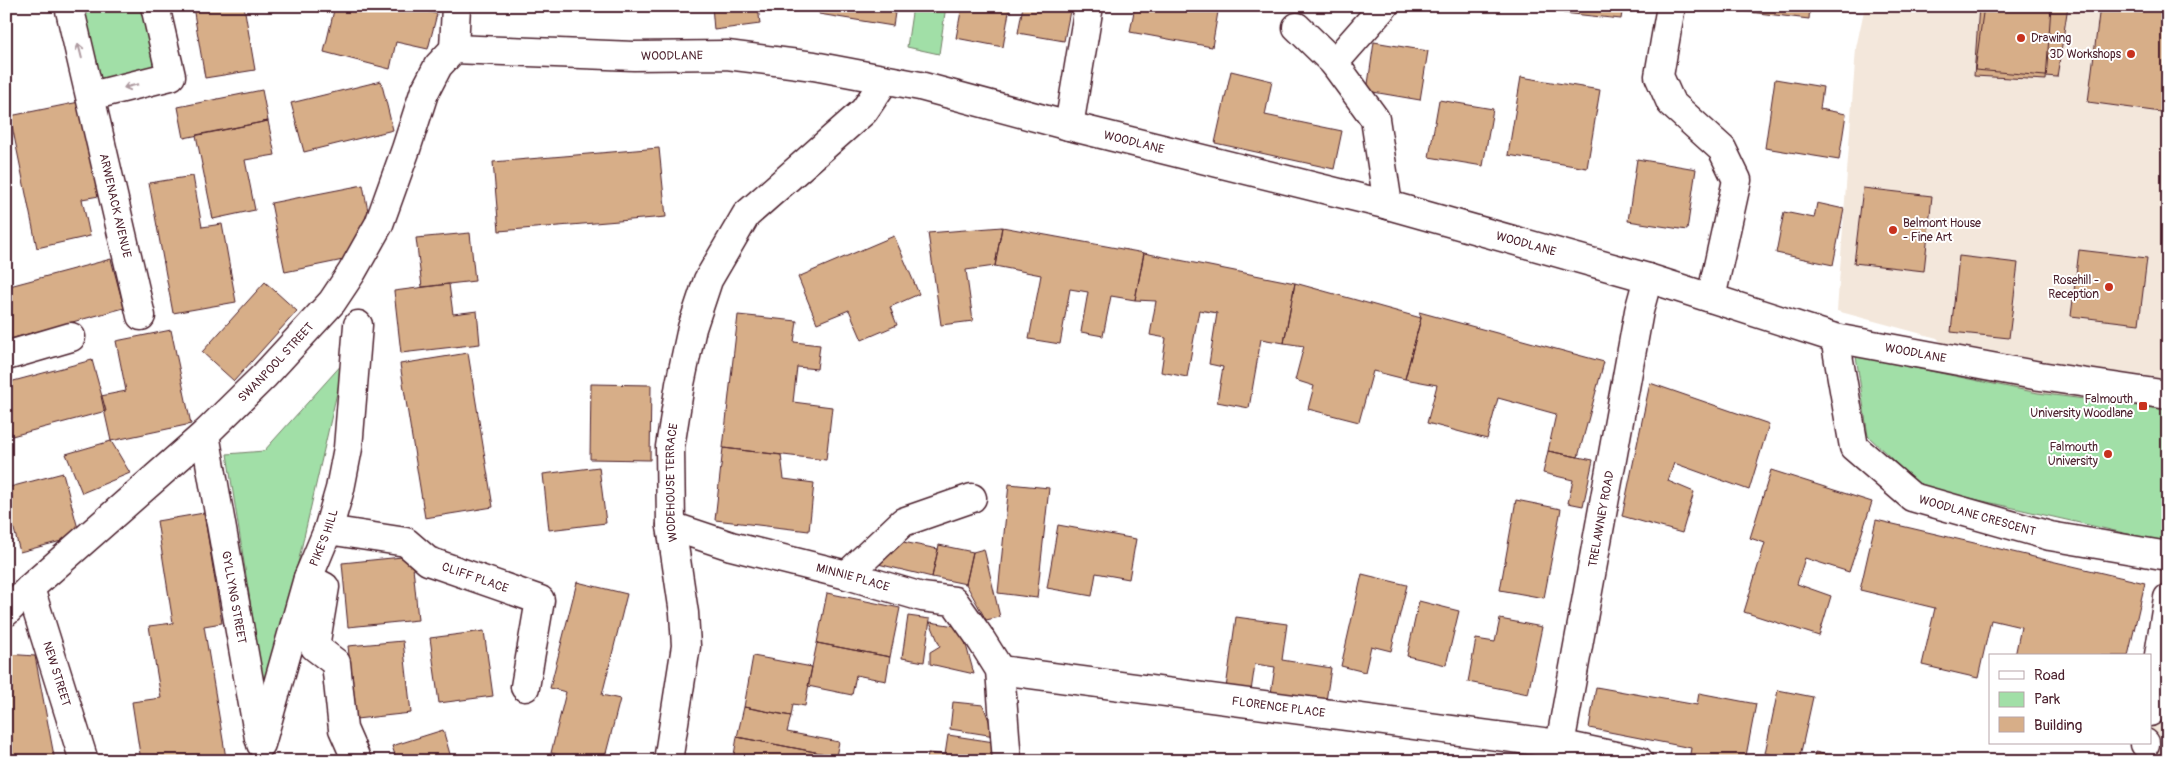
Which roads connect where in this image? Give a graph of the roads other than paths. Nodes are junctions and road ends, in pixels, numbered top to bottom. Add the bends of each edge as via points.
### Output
1 (69, 6) edge
2 (154, 6) edge
3 (456, 6) edge
4 (1090, 6) edge
5 (1384, 6) edge
6 (1671, 6) edge
7 (1297, 27) dead end
8 (454, 48) junction
9 (1334, 63) junction
10 (886, 80) junction
11 (91, 96) junction
12 (1069, 126) junction
13 (1388, 205) junction
14 (1648, 278) junction
15 (1711, 298) junction
16 (142, 316) dead end
17 (358, 325) dead end
18 (71, 337) dead end
19 (1835, 338) junction
20 (6, 356) edge
21 (2168, 395) edge
22 (205, 434) junction
23 (972, 498) dead end
24 (671, 526) junction
25 (328, 530) junction
26 (2168, 556) edge
27 (847, 575) junction
28 (308, 578) junction
29 (30, 588) junction
30 (2168, 598) edge
31 (6, 612) edge
32 (1000, 670) junction
33 (525, 687) dead end
34 (2152, 699) edge
35 (1557, 752) edge
36 (262, 753) edge
37 (84, 761) edge
38 (356, 761) edge
39 (668, 761) edge
40 (1007, 761) edge
41 (1639, 761) edge

11 -> 1 street, ARWENACK AVENUE
2 -> 11 street via 171,76
3 - 8 street
4 - 12 street
5 - 9 street
6 - 15 street via 1659,76 1671,103 1722,149 1737,180
7 - 9 street
8 - 10 street, WOODLANE via 634,56 727,55 814,66
8 - 22 street, SWANPOOL STREET via 438,66 424,93 379,224 352,272 326,308
9 - 13 street via 1375,119
10 - 12 street, WOODLANE
10 - 24 street, WODEHOUSE TERRACE via 864,111 746,215 708,280 692,328 670,447
11 - 16 street, ARWENACK AVENUE
12 - 13 street, WOODLANE
13 - 14 street, WOODLANE
14 - 15 street, WOODLANE
14 - 35 street, TRELAWNEY ROAD via 1638,311
15 - 19 street, WOODLANE
17 - 25 street, PIKE'S HILL via 348,448
18 - 20 street
19 - 21 street, WOODLANE via 2040,376
19 - 26 street, WOODLANE CRESCENT via 1854,447 1912,497 2050,536
22 - 29 street, SWANPOOL STREET
22 - 36 street, GYLLYNG STREET
23 - 27 street via 903,522
24 - 27 street, MINNIE PLACE via 731,546
24 - 39 street, WODEHOUSE TERRACE via 686,646
25 - 28 street, PIKE'S HILL
25 - 33 street, CLIFF PLACE via 406,542 428,561 540,600
27 - 32 street, MINNIE PLACE via 922,597 954,601
28 - 36 street, PIKE'S HILL
28 - 38 street via 325,588 315,647 336,663 343,729
29 - 31 street, SWANPOOL STREET
29 - 37 street, NEW STREET
30 - 34 street
32 - 35 street, FLORENCE PLACE
32 - 40 street
35 - 41 street, FLORENCE PLACE

